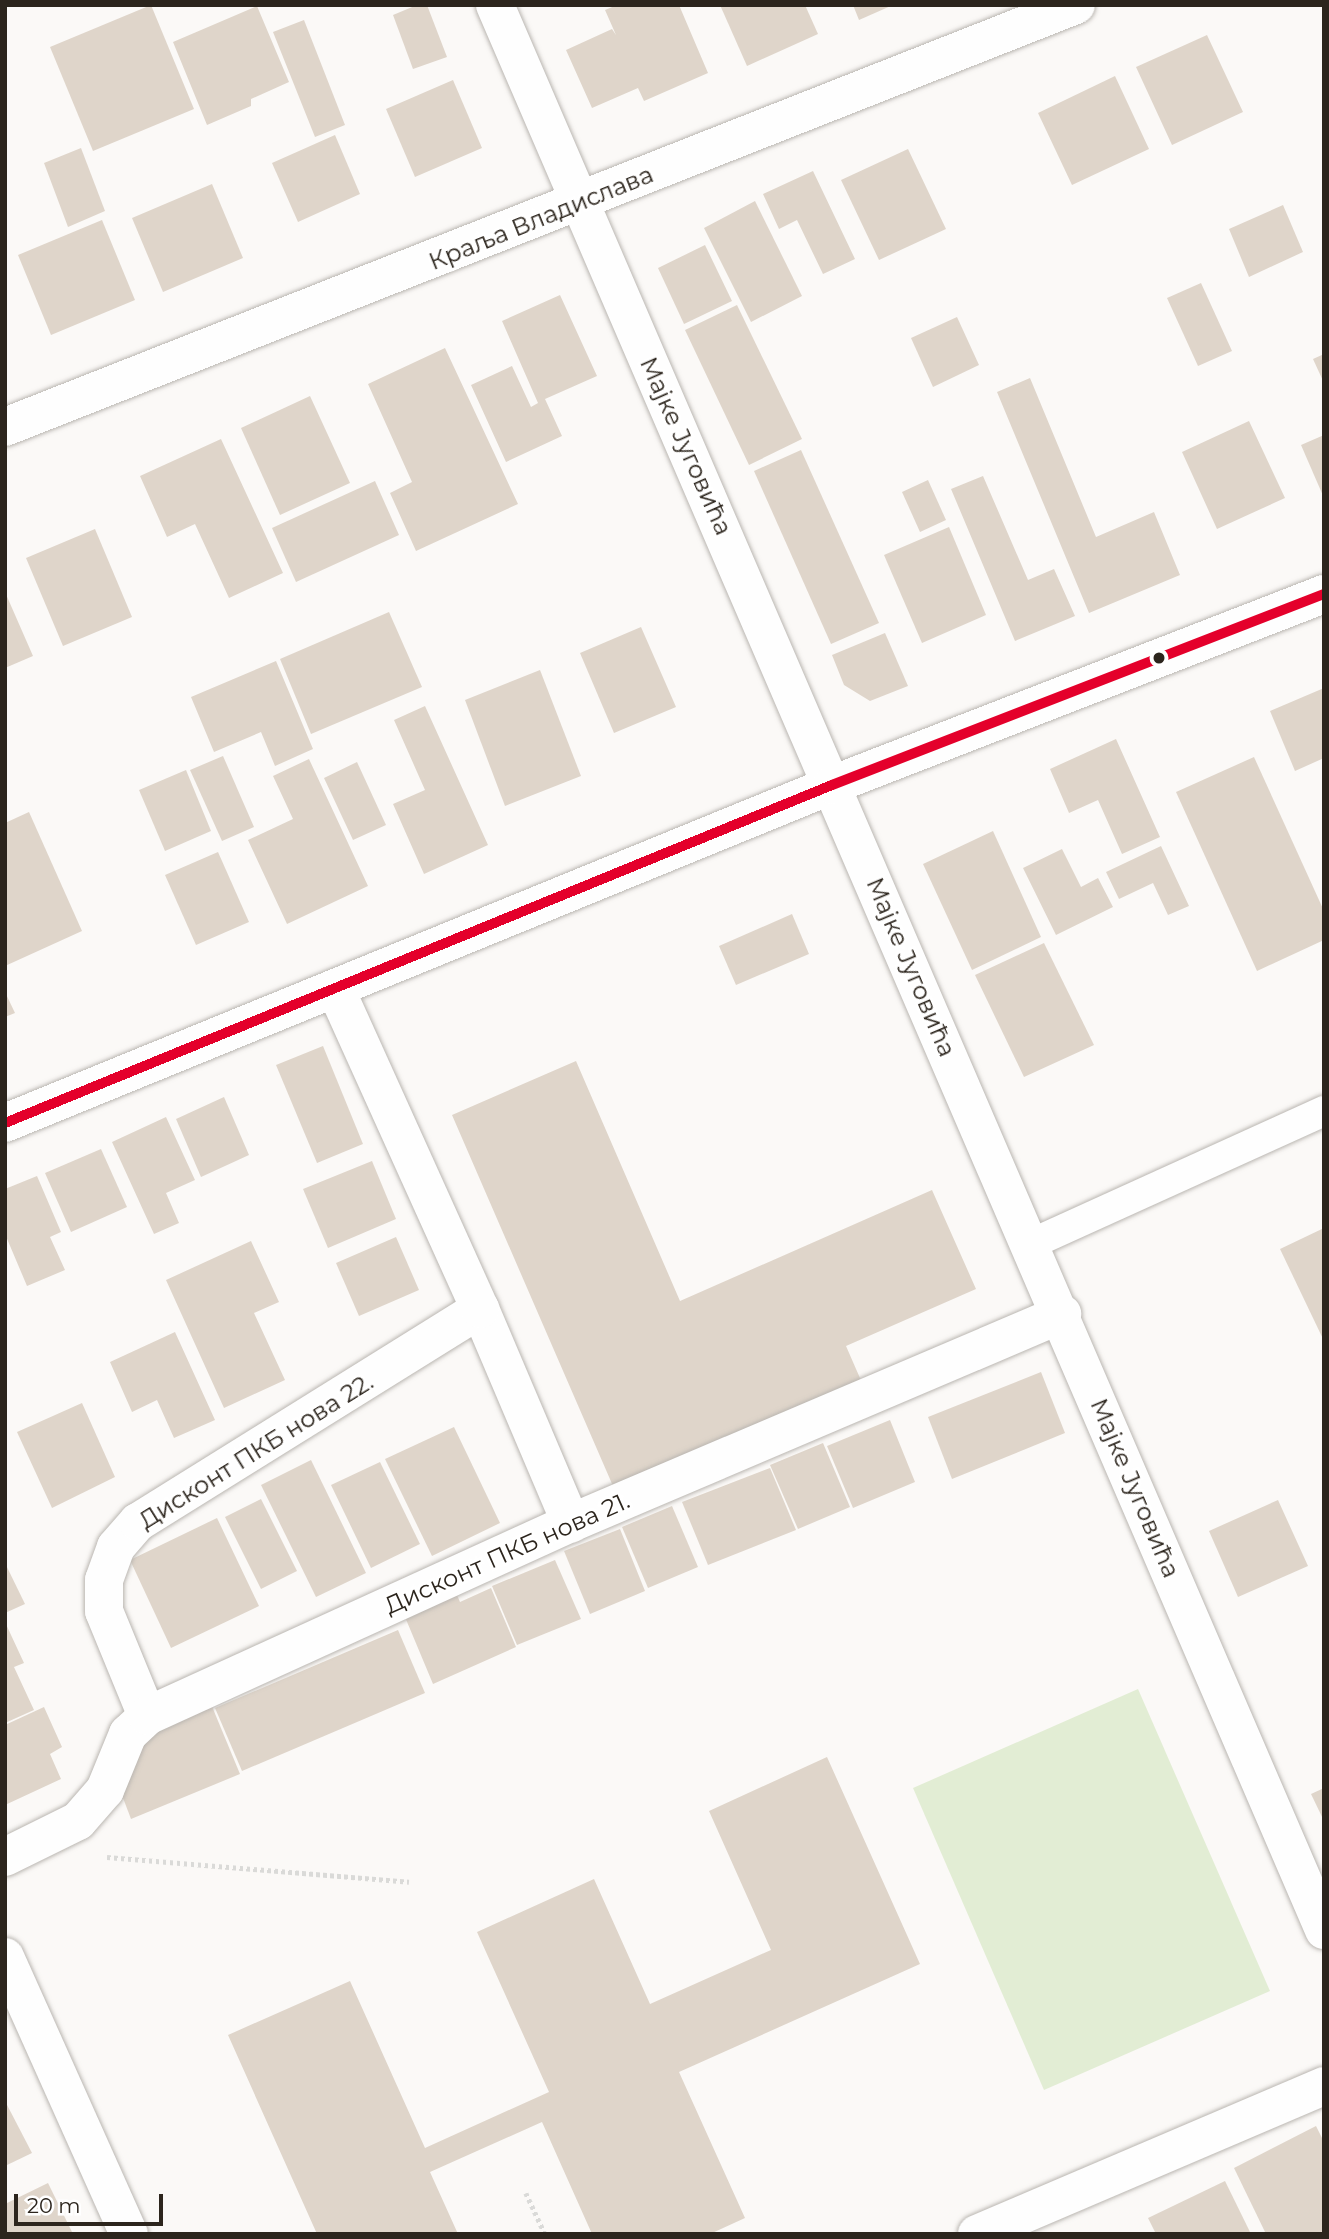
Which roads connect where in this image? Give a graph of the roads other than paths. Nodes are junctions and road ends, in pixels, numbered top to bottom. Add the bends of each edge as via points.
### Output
1 (495, 5) edge
2 (1076, 5) edge
3 (580, 203) junction
4 (5, 427) edge
5 (1324, 594) edge
6 (832, 785) junction
7 (336, 990) junction
8 (1324, 1111) edge
9 (5, 1123) edge
10 (1031, 1244) junction
11 (480, 1309) junction
12 (1062, 1314) junction
13 (571, 1523) junction
14 (147, 1716) junction
15 (5, 1857) edge
16 (1324, 1930) edge
17 (5, 1957) edge
18 (1324, 2086) edge
19 (129, 2234) edge
20 (977, 2234) edge

1 - 3 street, Мајке Југовића
2 - 3 street, Краља Владислава
3 - 4 street, Краља Владислава
3 - 6 street, Мајке Југовића
5 - 6 street
6 - 7 street
6 - 10 street, Мајке Југовића
7 - 9 street
7 - 11 street
8 - 10 lane
10 - 12 street, Мајке Југовића
11 - 13 street
11 - 14 street, Дисконт ПКБ нова 22. via 138,1522 116,1547 104,1580 104,1611
12 - 13 street, Дисконт ПКБ нова 21.
12 - 16 street, Мајке Југовића
13 - 14 street, Дисконт ПКБ нова 21.
14 - 15 street, Дисконт ПКБ нова 21. via 128,1734 105,1790 78,1821
17 - 19 street
18 - 20 street

